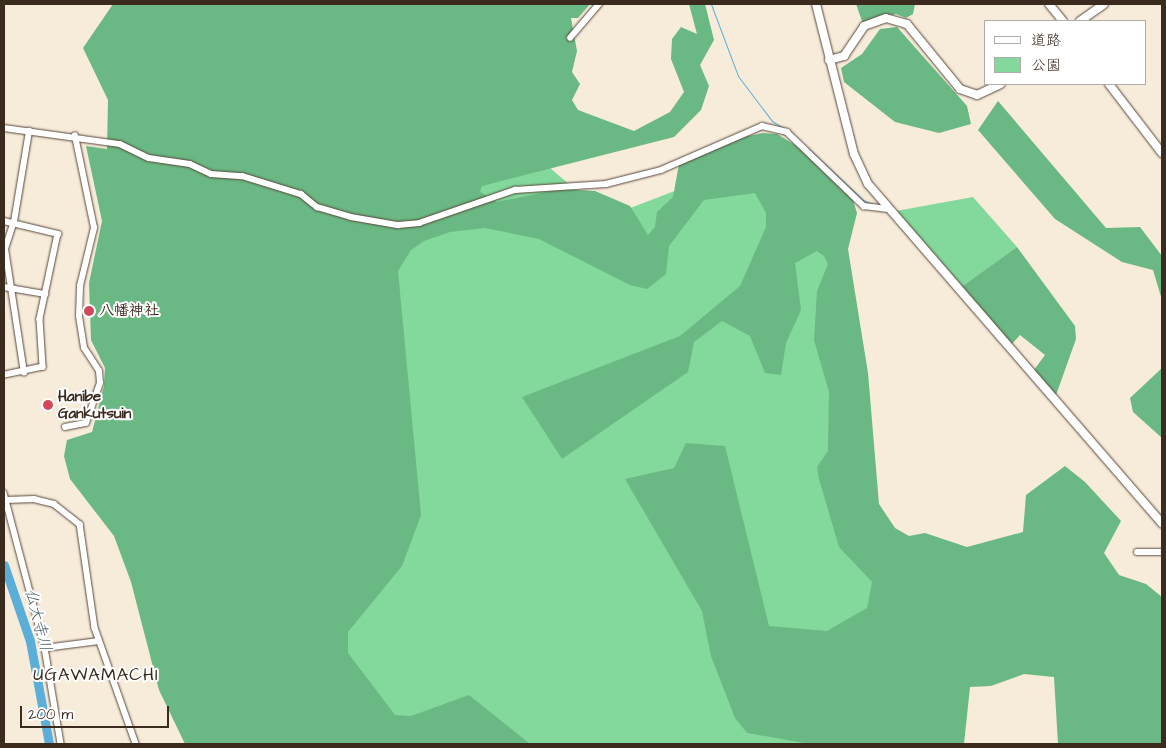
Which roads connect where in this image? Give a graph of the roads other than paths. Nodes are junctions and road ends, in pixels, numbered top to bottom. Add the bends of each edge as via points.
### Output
1 (599, 4) edge
2 (816, 4) edge
3 (1049, 4) edge
4 (1104, 4) edge
5 (1062, 20) edge
6 (1081, 20) edge
7 (570, 38) dead end
8 (829, 60) junction
9 (1000, 85) edge
10 (1110, 85) edge
11 (4, 128) edge
12 (30, 131) junction
13 (75, 136) junction
14 (1162, 153) edge
15 (888, 209) junction
16 (4, 221) edge
17 (14, 222) junction
18 (7, 287) edge
19 (45, 294) junction
20 (24, 373) junction
21 (4, 375) edge
22 (65, 427) dead end
23 (4, 493) edge
24 (6, 500) junction
25 (1162, 524) edge
26 (1136, 552) dead end
27 (1162, 552) edge
28 (99, 641) junction
29 (45, 648) junction
30 (61, 744) edge
31 (135, 744) edge

1 - 7 street
2 - 8 street
3 - 5 street
4 - 6 street
8 - 9 street via 844,56 864,26 886,18 907,24 960,89 977,95
8 - 15 street via 854,154 868,184
10 - 14 street
11 - 12 street
12 - 13 street
12 - 17 street
13 - 15 street via 120,144 144,156 190,164 212,174 242,176 301,194 317,207 398,225 515,190 606,184 661,170 762,126 787,132 864,206
13 - 22 street via 94,228 80,286 79,316 84,348 99,372 100,383 86,423
15 - 25 street
16 - 17 street
17 - 18 street via 5,250
17 - 19 street via 58,234
18 - 19 street
18 - 20 street
19 - 20 street via 40,319 43,367
20 - 21 street
23 - 24 street
24 - 28 street via 34,499 54,504 78,521
24 - 29 street
26 - 27 street
28 - 29 street
28 - 31 street
29 - 30 street

